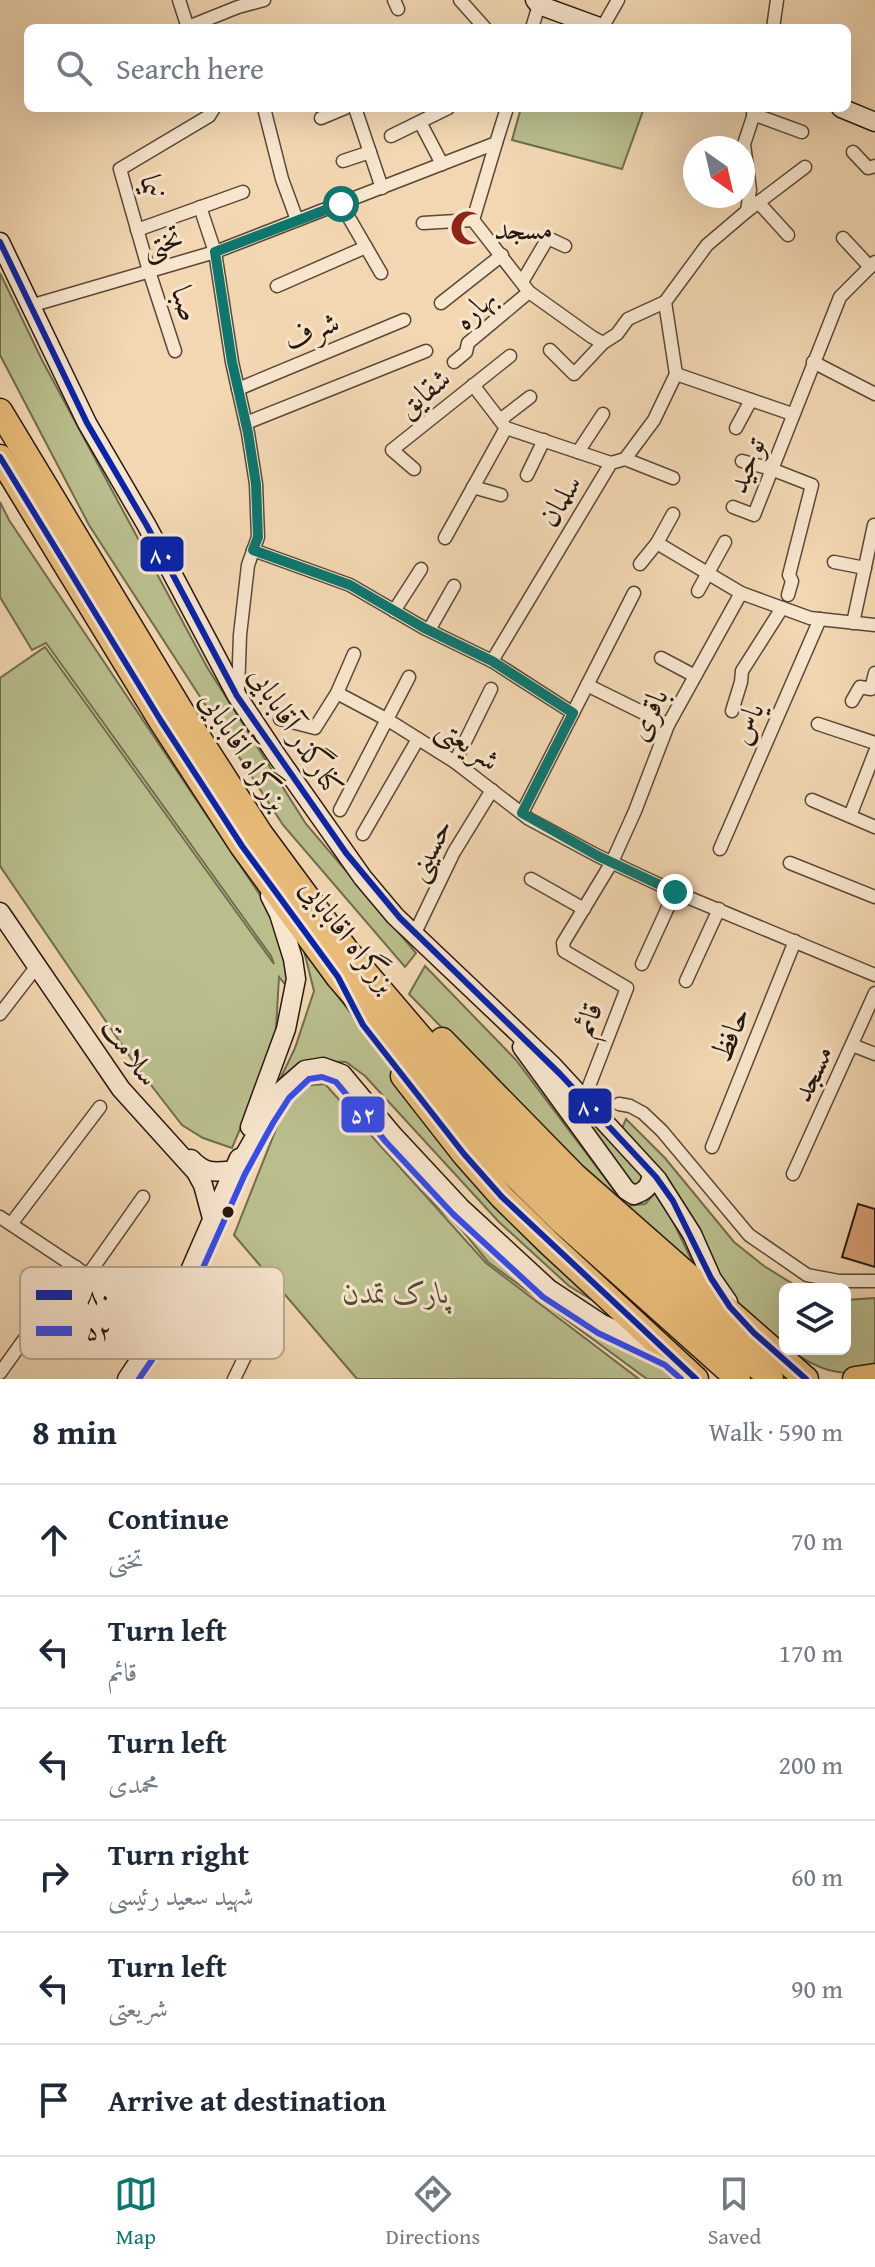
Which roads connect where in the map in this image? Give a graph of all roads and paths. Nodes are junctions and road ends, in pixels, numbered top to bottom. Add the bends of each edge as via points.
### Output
1 (179, 0) edge
2 (264, 0) edge
3 (460, 0) edge
4 (618, 0) edge
5 (777, 0) edge
6 (236, 3) edge
7 (537, 3) edge
8 (187, 24) edge
9 (196, 24) edge
10 (481, 24) edge
11 (533, 24) edge
12 (592, 24) edge
13 (604, 24) edge
14 (774, 24) edge
15 (851, 111) edge
16 (211, 112) edge
17 (265, 112) edge
18 (335, 112) edge
19 (356, 112) edge
20 (440, 112) edge
21 (503, 112) edge
22 (754, 112) edge
23 (756, 112) edge
24 (321, 118) dead end
25 (874, 119) edge
26 (420, 122) junction
27 (802, 132) dead end
28 (391, 136) dead end
29 (496, 143) junction
30 (370, 152) junction
31 (853, 152) dead end
32 (343, 161) dead end
33 (442, 164) junction
34 (875, 166) edge
35 (805, 167) dead end
36 (382, 188) junction
37 (243, 192) dead end
38 (758, 202) junction
39 (341, 204) junction
40 (200, 207) junction
41 (747, 211) junction
42 (297, 220) junction
43 (473, 220) junction
44 (423, 223) dead end
45 (137, 230) junction
46 (788, 235) dead end
47 (843, 238) dead end
48 (0, 242) edge
49 (565, 246) dead end
50 (366, 247) junction
51 (215, 252) junction
52 (502, 255) junction
53 (872, 265) edge
54 (149, 271) junction
55 (381, 273) dead end
56 (277, 286) dead end
57 (526, 287) junction
58 (665, 302) junction
59 (441, 303) dead end
60 (30, 306) junction
61 (404, 320) dead end
62 (603, 343) junction
63 (550, 350) dead end
64 (175, 351) dead end
65 (426, 351) dead end
66 (510, 356) dead end
67 (454, 362) dead end
68 (813, 362) junction
69 (676, 374) junction
70 (473, 385) junction
71 (238, 389) junction
72 (875, 394) edge
73 (530, 397) dead end
74 (751, 400) junction
75 (0, 411) edge
76 (603, 414) dead end
77 (792, 414) junction
78 (246, 423) junction
79 (503, 424) junction
80 (736, 428) dead end
81 (544, 440) junction
82 (578, 452) junction
83 (0, 457) edge
84 (625, 459) junction
85 (742, 461) dead end
86 (611, 463) junction
87 (414, 469) dead end
88 (771, 469) junction
89 (527, 475) dead end
90 (673, 478) dead end
91 (473, 487) junction
92 (501, 495) dead end
93 (733, 507) dead end
94 (673, 514) dead end
95 (874, 525) edge
96 (445, 538) dead end
97 (725, 542) dead end
98 (657, 543) junction
99 (253, 550) junction
100 (834, 562) dead end
101 (640, 564) dead end
102 (865, 568) junction
103 (421, 569) dead end
104 (709, 574) junction
105 (454, 586) dead end
106 (698, 591) dead end
107 (634, 593) dead end
108 (741, 593) junction
109 (788, 595) dead end
110 (782, 608) junction
111 (394, 611) junction
112 (820, 619) junction
113 (853, 623) junction
114 (875, 625) edge
115 (429, 630) junction
116 (354, 654) dead end
117 (661, 658) dead end
118 (492, 661) junction
119 (875, 673) edge
120 (695, 676) junction
121 (409, 677) dead end
122 (587, 685) junction
123 (491, 689) dead end
124 (337, 693) junction
125 (237, 696) junction
126 (852, 701) dead end
127 (732, 711) dead end
128 (573, 713) junction
129 (280, 719) dead end
130 (388, 720) junction
131 (818, 724) dead end
132 (668, 725) junction
133 (418, 739) junction
134 (875, 743) edge
135 (875, 752) edge
136 (455, 762) junction
137 (492, 790) junction
138 (812, 800) dead end
139 (340, 810) dead end
140 (522, 813) junction
141 (850, 816) junction
142 (875, 827) edge
143 (363, 834) dead end
144 (720, 849) dead end
145 (246, 851) junction
146 (612, 862) junction
147 (790, 863) dead end
148 (290, 874) junction
149 (531, 879) dead end
150 (675, 892) junction
151 (875, 897) edge
152 (0, 902) edge
153 (584, 909) junction
154 (719, 909) junction
155 (0, 912) edge
156 (414, 935) junction
157 (795, 941) junction
158 (642, 964) dead end
159 (37, 966) junction
160 (875, 975) edge
161 (338, 977) junction
162 (686, 981) dead end
163 (875, 993) edge
164 (0, 1014) edge
165 (501, 1017) junction
166 (852, 1045) junction
167 (875, 1054) edge
168 (584, 1099) junction
169 (619, 1104) dead end
170 (100, 1107) dead end
171 (712, 1147) dead end
172 (236, 1170) junction
173 (652, 1174) junction
174 (793, 1174) dead end
175 (143, 1197) dead end
176 (5, 1220) edge
177 (213, 1222) junction
178 (76, 1267) edge
179 (94, 1267) edge
180 (192, 1267) edge
181 (875, 1281) edge
182 (746, 1327) junction
183 (20, 1345) edge
184 (670, 1357) junction
185 (141, 1359) edge
186 (244, 1359) edge
187 (0, 1373) edge
188 (790, 1375) edge
189 (875, 1376) edge
190 (127, 1379) edge
191 (234, 1379) edge
192 (696, 1379) edge
193 (738, 1379) edge
194 (829, 1379) edge
195 (855, 1379) edge

1 - 8 street
2 - 6 street
3 - 10 street
4 - 13 street
5 - 14 street
6 - 9 street
7 - 11 street
7 - 12 street
15 - 25 street
16 - 45 street, نیما via 120,169
17 - 42 street
18 - 24 street
19 - 30 street
20 - 26 street
21 - 29 street
22 - 41 street via 744,144
23 - 27 street
26 - 28 street
26 - 33 street
29 - 33 street, تختی
29 - 43 street
30 - 32 street
30 - 36 street
31 - 34 street via 868,168
33 - 36 street, تختی
35 - 38 street
36 - 39 street, تختی
37 - 40 street
38 - 41 street
38 - 46 street
39 - 42 street, تختی
39 - 50 street
40 - 45 street
40 - 51 street
41 - 58 street via 707,245
42 - 51 street, تختی
43 - 44 street
43 - 52 street
45 - 54 street, نیما
47 - 53 street
48 - 60 street, کنارگذر آقابابایی
49 - 57 street, بهاره via 548,238
50 - 55 street
50 - 56 street
51 - 54 street, تختی
51 - 71 street
52 - 57 street
52 - 59 street
53 - 68 street, توحید via 840,297
54 - 60 street, تختی
54 - 64 street, صبا
57 - 62 street
57 - 67 street, بهاره
58 - 62 street via 628,319
58 - 69 street
60 - 125 street, کنارگذر آقابابایی via 87,423
61 - 71 street, شرف
62 - 63 street via 574,374
65 - 78 street
66 - 70 street, شقایق
68 - 72 street
68 - 77 street, توحید
69 - 74 street, توحید
69 - 84 street via 654,420
70 - 79 street
70 - 87 street, شقایق via 392,450
71 - 78 street
73 - 79 street
74 - 77 street, توحید
74 - 80 street
75 - 148 highway, بزرگراه آقابابایی via 180,709
76 - 82 street
77 - 88 street, توحید
78 - 99 street via 256,484 258,537
79 - 81 street
79 - 91 street
81 - 82 street
81 - 89 street
82 - 86 street
83 - 145 highway, بزرگراه اقابابایی
84 - 86 street, سلمان
84 - 90 street
85 - 88 street
86 - 118 street, سلمان
88 - 93 street, توحید via 754,515
88 - 109 street via 812,485
91 - 92 street
91 - 96 street
94 - 98 street
95 - 102 street
97 - 104 street
98 - 101 street
98 - 104 street
99 - 111 street via 350,585
99 - 125 street
100 - 102 street
102 - 113 street
103 - 111 street
104 - 106 street
104 - 108 street
105 - 115 street
107 - 122 street
108 - 110 street
108 - 120 street, باقری
110 - 112 street
110 - 127 street via 742,671
111 - 115 street
112 - 113 street
112 - 144 street, یاس
113 - 114 street
115 - 118 street
116 - 124 street
117 - 120 street
118 - 128 street
119 - 126 street via 871,689 860,687
120 - 132 street, باقری
121 - 130 street
122 - 128 street
122 - 132 street
123 - 136 street
124 - 129 street via 315,728
124 - 130 street, شریعتی
125 - 156 street, کنارگذر آقابابایی via 356,868
128 - 140 street
130 - 133 street, شریعتی
130 - 139 street
131 - 134 street
132 - 146 street, باقری
133 - 136 street, شریعتی
133 - 143 street
135 - 141 street
136 - 137 street, شریعتی
137 - 140 street, شریعتی
137 - 156 street, حسینی via 454,852
138 - 141 street
140 - 146 street, شریعتی
141 - 142 street
145 - 161 highway, بزرگراه اقابابایی
145 - 172 street via 279,914 296,979 286,1029
146 - 150 street, شریعتی
146 - 153 street
147 - 151 street
148 - 182 highway via 390,989 574,1175
148 - 188 highway, بزرگراه اقابابایی via 347,951 491,1120 575,1202
149 - 153 street
150 - 154 street, شریعتی
150 - 158 street
152 - 172 street, سلامت via 125,1086 200,1168
153 - 168 street, قائم via 563,943 564,951 627,988
154 - 157 street, شریعتی
154 - 162 street
155 - 159 street, سلامت
156 - 165 street, کنارگذر آقابابایی
157 - 160 street, شریعتی
157 - 171 street, حافظ
159 - 164 street
159 - 177 street, سلامت via 121,1089 196,1172
161 - 184 highway via 363,1025 473,1165
161 - 193 highway, بزرگراه اقابابایی via 474,1135
163 - 166 street, مسجد
165 - 168 street, کنارگذر آقابابایی
165 - 173 street via 626,1190 634,1195 645,1191
166 - 167 street
166 - 174 street, مسجد
168 - 173 street, کنارگذر آقابابایی
169 - 181 street via 643,1113 662,1131 749,1235 807,1275
170 - 176 street
172 - 177 street
172 - 184 street via 281,1091 305,1070 323,1067 342,1074 460,1207 549,1289 602,1324
173 - 182 street, کنارگذر آقابابایی
175 - 179 street
176 - 178 street
177 - 180 street
182 - 188 highway
183 - 187 street
184 - 192 highway
185 - 190 street
186 - 191 street
188 - 194 highway
189 - 195 highway

